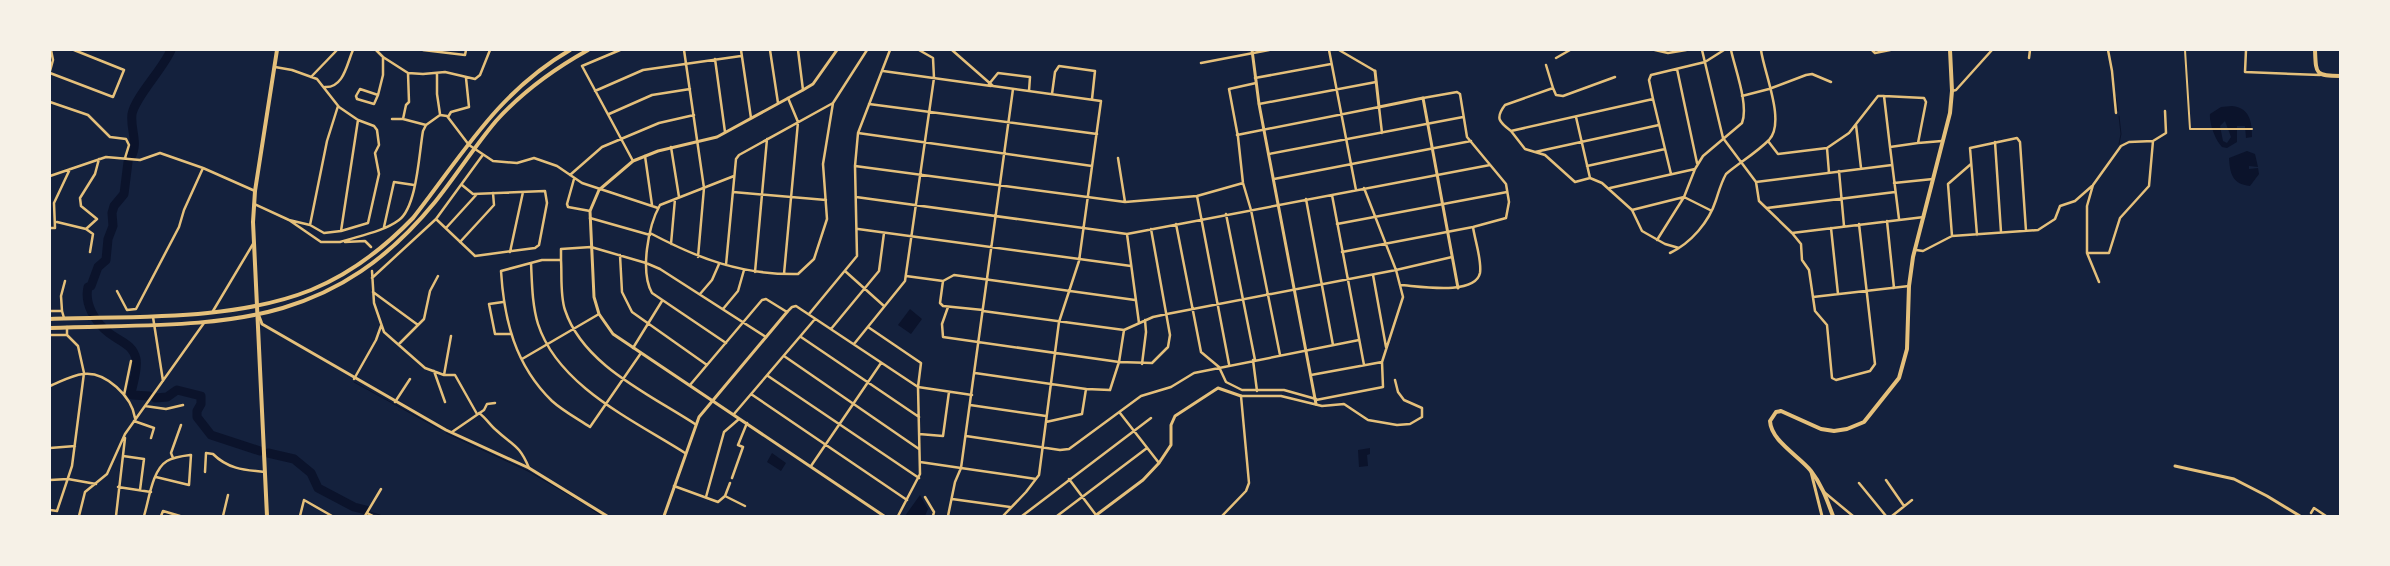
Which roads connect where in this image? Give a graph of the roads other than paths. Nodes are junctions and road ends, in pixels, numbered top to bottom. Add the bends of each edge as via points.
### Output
1 (51, 50) edge
2 (74, 50) edge
3 (337, 50) edge
4 (353, 50) edge
5 (376, 50) edge
6 (423, 50) edge
7 (466, 50) edge
8 (490, 50) edge
9 (570, 50) edge
10 (588, 50) edge
11 (620, 50) edge
12 (684, 50) edge
13 (741, 50) edge
14 (770, 50) edge
15 (798, 50) edge
16 (837, 50) edge
17 (867, 50) edge
18 (890, 50) edge
19 (919, 50) edge
20 (952, 50) edge
21 (1269, 50) edge
22 (1329, 50) edge
23 (1339, 50) edge
24 (1570, 50) edge
25 (1655, 50) edge
26 (1686, 50) edge
27 (1702, 50) edge
28 (1724, 50) edge
29 (1731, 50) edge
30 (1761, 50) edge
31 (1872, 50) edge
32 (1890, 50) edge
33 (1950, 50) edge
34 (1992, 50) edge
35 (2030, 50) edge
36 (2108, 50) edge
37 (2185, 50) edge
38 (2246, 50) edge
39 (2315, 50) edge
40 (275, 51) edge
41 (1252, 52) edge
42 (742, 56) junction
43 (383, 57) junction
44 (1556, 58) dead end
45 (2029, 58) dead end
46 (715, 59) junction
47 (686, 62) junction
48 (1705, 62) junction
49 (1201, 63) dead end
50 (1331, 64) junction
51 (1546, 65) dead end
52 (274, 67) junction
53 (1678, 69) junction
54 (883, 71) junction
55 (1375, 71) joint
56 (50, 72) edge
57 (408, 72) junction
58 (437, 74) junction
59 (2320, 75) junction
60 (2340, 76) edge
61 (311, 77) junction
62 (1615, 77) dead end
63 (466, 78) junction
64 (934, 78) junction
65 (1255, 78) junction
66 (1376, 82) junction
67 (1831, 82) dead end
68 (1256, 83) junction
69 (989, 84) junction
70 (995, 86) junction
71 (324, 87) junction
72 (1553, 88) junction
73 (690, 89) junction
74 (1013, 89) junction
75 (1769, 89) junction
76 (804, 90) junction
77 (1336, 90) junction
78 (595, 91) junction
79 (1029, 91) junction
80 (1952, 91) junction
81 (1052, 94) junction
82 (378, 95) junction
83 (1742, 96) junction
84 (1884, 96) junction
85 (788, 98) junction
86 (1423, 98) junction
87 (1653, 99) junction
88 (1092, 100) junction
89 (50, 102) edge
90 (778, 103) junction
91 (833, 103) junction
92 (869, 104) junction
93 (1260, 104) junction
94 (338, 106) junction
95 (1379, 107) junction
96 (2165, 111) dead end
97 (929, 112) junction
98 (440, 114) junction
99 (609, 114) junction
100 (2116, 114) dead end
101 (694, 115) junction
102 (1341, 115) junction
103 (448, 117) junction
104 (1463, 117) junction
105 (1576, 117) junction
106 (751, 118) junction
107 (392, 119) dead end
108 (403, 119) junction
109 (358, 120) junction
110 (798, 122) junction
111 (1009, 123) junction
112 (1427, 124) junction
113 (426, 125) junction
114 (1659, 125) junction
115 (1856, 125) junction
116 (1264, 129) junction
117 (2252, 129) dead end
118 (1511, 131) junction
119 (725, 132) junction
120 (858, 133) junction
121 (1382, 133) junction
122 (1097, 134) junction
123 (1237, 134) junction
124 (622, 138) junction
125 (1723, 138) junction
126 (767, 139) junction
127 (1346, 140) junction
128 (698, 141) junction
129 (1471, 141) junction
130 (1582, 141) junction
131 (1768, 141) junction
132 (1944, 141) junction
133 (2153, 141) junction
134 (1995, 142) junction
135 (1918, 143) junction
136 (925, 144) junction
137 (469, 145) junction
138 (1890, 146) junction
139 (671, 147) junction
140 (1827, 148) junction
141 (1432, 149) junction
142 (1665, 149) junction
143 (474, 150) junction
144 (1534, 152) junction
145 (1005, 154) junction
146 (1269, 154) junction
147 (482, 156) junction
148 (645, 156) junction
149 (125, 158) junction
150 (1118, 158) dead end
151 (99, 159) junction
152 (633, 161) junction
153 (1742, 161) junction
154 (1351, 164) junction
155 (1698, 164) junction
156 (1972, 164) junction
157 (1490, 165) junction
158 (1892, 165) junction
159 (855, 166) junction
160 (1092, 166) junction
161 (1587, 166) junction
162 (203, 168) junction
163 (1861, 168) junction
164 (1695, 169) junction
165 (70, 170) junction
166 (1830, 172) junction
167 (1839, 172) junction
168 (1438, 174) junction
169 (1670, 174) junction
170 (570, 175) junction
171 (921, 175) junction
172 (50, 176) edge
173 (734, 176) junction
174 (574, 178) junction
175 (1590, 178) junction
176 (1274, 179) junction
177 (1934, 179) junction
178 (1243, 182) junction
179 (1756, 182) junction
180 (1894, 183) junction
181 (414, 185) junction
182 (462, 185) junction
183 (1001, 185) junction
184 (2093, 185) junction
185 (704, 188) junction
186 (1364, 188) junction
187 (1610, 188) junction
188 (599, 190) junction
189 (1356, 190) junction
190 (255, 191) junction
191 (523, 192) junction
192 (733, 192) junction
193 (1507, 192) junction
194 (1895, 192) junction
195 (493, 193) junction
196 (477, 194) junction
197 (762, 194) junction
198 (1332, 195) junction
199 (790, 196) junction
200 (1197, 196) junction
201 (679, 197) junction
202 (856, 197) junction
203 (1684, 197) junction
204 (1088, 198) junction
205 (1842, 198) junction
206 (1306, 199) junction
207 (675, 200) junction
208 (826, 200) junction
209 (1125, 202) junction
210 (52, 203) edge
211 (254, 204) junction
212 (1442, 204) junction
213 (652, 205) junction
214 (1279, 205) junction
215 (916, 206) junction
216 (658, 208) junction
217 (1767, 208) junction
218 (1251, 210) junction
219 (1632, 210) junction
220 (590, 211) junction
221 (1711, 211) junction
222 (1226, 214) junction
223 (996, 217) junction
224 (1374, 217) junction
225 (1924, 217) junction
226 (590, 218) junction
227 (436, 219) junction
228 (1899, 219) junction
229 (289, 220) junction
230 (1201, 220) junction
231 (1887, 221) junction
232 (57, 222) junction
233 (1176, 224) junction
234 (1337, 224) junction
235 (1859, 224) junction
236 (310, 225) junction
237 (1844, 226) junction
238 (384, 227) junction
239 (1473, 227) junction
240 (50, 228) edge
241 (446, 228) junction
242 (1084, 228) junction
243 (1831, 228) junction
244 (86, 229) junction
245 (858, 229) junction
246 (1151, 229) junction
247 (341, 231) junction
248 (2026, 231) junction
249 (1448, 232) junction
250 (2001, 232) junction
251 (884, 233) junction
252 (1792, 233) junction
253 (650, 234) junction
254 (1127, 234) junction
255 (1978, 234) junction
256 (1952, 236) junction
257 (912, 237) junction
258 (1657, 240) junction
259 (254, 242) junction
260 (340, 242) junction
261 (460, 242) junction
262 (671, 244) junction
263 (1385, 244) junction
264 (371, 247) dead end
265 (591, 247) junction
266 (992, 248) junction
267 (1680, 248) junction
268 (1914, 250) junction
269 (90, 252) dead end
270 (510, 252) junction
271 (1342, 252) junction
272 (1670, 253) dead end
273 (2088, 253) junction
274 (620, 255) junction
275 (698, 257) junction
276 (1452, 257) junction
277 (561, 260) junction
278 (1079, 260) junction
279 (531, 262) junction
280 (646, 262) junction
281 (718, 264) junction
282 (726, 266) junction
283 (1131, 266) junction
284 (744, 270) junction
285 (1396, 270) junction
286 (372, 271) dead end
287 (845, 271) junction
288 (755, 272) junction
289 (784, 274) junction
290 (1373, 275) junction
291 (438, 276) dead end
292 (906, 276) junction
293 (372, 278) junction
294 (987, 280) junction
295 (1347, 280) junction
296 (65, 281) dead end
297 (943, 281) junction
298 (2099, 282) dead end
299 (1322, 284) junction
300 (1400, 285) junction
301 (1908, 286) junction
302 (1458, 288) junction
303 (1894, 288) junction
304 (865, 289) junction
305 (1295, 290) junction
306 (118, 291) dead end
307 (1069, 291) junction
308 (1866, 291) junction
309 (372, 292) junction
310 (700, 294) junction
311 (1838, 294) junction
312 (1268, 295) junction
313 (1812, 298) junction
314 (1135, 300) junction
315 (1243, 300) junction
316 (662, 301) junction
317 (503, 302) junction
318 (1218, 304) junction
319 (258, 305) junction
320 (884, 306) junction
321 (948, 307) junction
322 (723, 309) junction
323 (1192, 309) junction
324 (50, 311) edge
325 (62, 311) junction
326 (213, 311) junction
327 (983, 311) junction
328 (787, 312) junction
329 (600, 314) junction
330 (808, 314) junction
331 (1167, 314) junction
332 (153, 315) junction
333 (258, 315) junction
334 (64, 318) junction
335 (50, 319) edge
336 (815, 320) junction
337 (1145, 320) junction
338 (204, 322) junction
339 (743, 322) junction
340 (1059, 322) junction
341 (1139, 323) junction
342 (648, 324) junction
343 (153, 325) junction
344 (418, 325) junction
345 (381, 326) junction
346 (67, 327) junction
347 (868, 327) junction
348 (50, 328) edge
349 (573, 329) junction
350 (831, 329) junction
351 (1124, 330) junction
352 (510, 334) junction
353 (50, 335) edge
354 (67, 335) junction
355 (451, 336) dead end
356 (766, 337) junction
357 (801, 337) junction
358 (1359, 340) junction
359 (726, 343) junction
360 (979, 343) junction
361 (399, 344) junction
362 (853, 344) junction
363 (547, 345) junction
364 (1332, 345) junction
365 (633, 348) junction
366 (1387, 348) junction
367 (1307, 350) junction
368 (1055, 352) junction
369 (641, 353) junction
370 (1280, 355) junction
371 (784, 356) junction
372 (522, 359) junction
373 (1254, 360) junction
374 (131, 361) dead end
375 (1119, 362) junction
376 (1382, 362) junction
377 (881, 363) junction
378 (1142, 364) junction
379 (707, 365) junction
380 (1229, 365) junction
381 (1364, 365) junction
382 (1219, 367) junction
383 (434, 371) junction
384 (84, 373) junction
385 (975, 373) junction
386 (444, 375) junction
387 (1312, 375) junction
388 (768, 376) junction
389 (624, 378) junction
390 (354, 379) junction
391 (410, 379) dead end
392 (1395, 380) dead end
393 (163, 382) junction
394 (868, 383) junction
395 (1051, 384) junction
396 (690, 385) junction
397 (50, 386) edge
398 (918, 387) junction
399 (1086, 389) junction
400 (1257, 391) junction
401 (949, 392) junction
402 (751, 394) junction
403 (972, 395) junction
404 (124, 396) junction
405 (1241, 396) junction
406 (712, 400) junction
407 (1316, 401) junction
408 (396, 402) junction
409 (445, 402) dead end
410 (495, 403) dead end
411 (607, 403) junction
412 (854, 403) junction
413 (183, 405) dead end
414 (970, 405) junction
415 (145, 406) junction
416 (1120, 413) junction
417 (478, 414) junction
418 (734, 414) junction
419 (1046, 416) junction
420 (918, 417) junction
421 (740, 418) junction
422 (1151, 418) dead end
423 (134, 420) junction
424 (1046, 422) junction
425 (748, 423) junction
426 (695, 424) junction
427 (839, 424) junction
428 (181, 425) dead end
429 (1134, 431) junction
430 (450, 433) junction
431 (125, 434) junction
432 (919, 434) junction
433 (966, 436) junction
434 (151, 438) dead end
435 (825, 445) junction
436 (75, 446) junction
437 (1042, 447) junction
438 (50, 448) edge
439 (1147, 448) junction
440 (919, 449) junction
441 (685, 453) junction
442 (123, 456) junction
443 (173, 458) junction
444 (920, 462) junction
445 (1159, 463) junction
446 (810, 466) junction
447 (2175, 466) dead end
448 (529, 468) junction
449 (961, 468) junction
450 (1811, 471) junction
451 (205, 472) dead end
452 (265, 472) junction
453 (156, 477) junction
454 (732, 478) dead end
455 (919, 478) junction
456 (68, 479) junction
457 (1036, 479) junction
458 (1069, 479) junction
459 (50, 480) edge
460 (1886, 480) dead end
461 (730, 483) dead end
462 (1859, 483) dead end
463 (96, 484) junction
464 (674, 486) junction
465 (118, 487) junction
466 (381, 488) dead end
467 (140, 490) junction
468 (151, 492) junction
469 (1824, 492) junction
470 (228, 495) dead end
471 (725, 496) junction
472 (925, 497) dead end
473 (1083, 497) junction
474 (706, 498) junction
475 (952, 499) junction
476 (907, 500) junction
477 (1912, 500) dead end
478 (745, 506) dead end
479 (1904, 506) junction
480 (1010, 507) junction
481 (50, 510) edge
482 (2310, 513) dead end
483 (366, 514) edge
484 (79, 516) edge
485 (116, 516) edge
486 (144, 516) edge
487 (161, 516) edge
488 (180, 516) edge
489 (223, 516) edge
490 (267, 516) edge
491 (300, 516) edge
492 (332, 516) edge
493 (373, 516) edge
494 (607, 516) edge
495 (664, 516) edge
496 (884, 516) edge
497 (898, 516) edge
498 (933, 516) edge
499 (948, 516) edge
500 (1003, 516) edge
501 (1022, 516) edge
502 (1057, 516) edge
503 (1096, 516) edge
504 (1222, 516) edge
505 (1822, 516) edge
506 (1833, 516) edge
507 (1853, 516) edge
508 (1886, 516) edge
509 (1892, 516) edge
510 (2300, 516) edge
511 (2326, 516) edge

1 - 56 street
2 - 56 street via 124,70 113,97
3 - 61 street
4 - 71 street via 348,67 338,81
5 - 43 street
6 - 7 street via 465,55
8 - 63 street via 478,78
9 - 137 main road via 550,61 516,88
10 - 143 main road via 526,92
11 - 78 street via 582,66
12 - 47 street
13 - 42 street
14 - 90 street
15 - 76 street
16 - 76 street via 813,84
17 - 91 street
18 - 54 street
19 - 64 street via 933,58
20 - 69 street
21 - 41 street
22 - 50 street
23 - 55 street
24 - 44 street
25 - 26 street via 1668,53
27 - 48 street
28 - 48 street
29 - 83 street
30 - 75 street
31 - 32 street via 1875,53
33 - 80 main road
34 - 80 street
35 - 45 street
36 - 100 street
37 - 117 street via 2190,129
38 - 59 street via 2245,72
39 - 59 main road via 2316,68
40 - 52 main road
41 - 49 street
41 - 65 street
42 - 46 street
42 - 106 street
43 - 57 street
43 - 82 street
46 - 47 street
46 - 119 street
47 - 73 street
47 - 78 street via 643,70
48 - 53 street
48 - 125 street
50 - 65 street
50 - 77 street
51 - 72 street
52 - 61 street
52 - 190 main road
53 - 87 street via 1650,76
53 - 155 street
54 - 64 street
54 - 92 street
55 - 66 street
57 - 58 street
57 - 108 street via 409,102
58 - 63 street via 445,72
58 - 98 street
59 - 60 main road
61 - 71 street
62 - 72 street via 1563,96 1556,95
63 - 103 street via 468,107 452,112
64 - 70 street
64 - 97 street
65 - 68 street
66 - 77 street
66 - 95 street
67 - 75 street via 1812,74
68 - 93 street
68 - 123 street via 1229,89
69 - 70 street
69 - 79 street via 998,73 1030,77
70 - 74 street
71 - 94 street
72 - 118 street via 1504,106 1499,123
73 - 99 street via 652,95
73 - 101 street
74 - 79 street
74 - 111 street
75 - 83 street
75 - 131 street via 1776,124
76 - 85 street
77 - 93 street
77 - 102 street
78 - 99 street
79 - 81 street
80 - 132 main road
81 - 88 street
81 - 88 street via 1059,66 1095,71
82 - 82 street via 360,89 356,96 374,104
83 - 125 street via 1742,123
84 - 115 street via 1878,96
84 - 135 street via 1924,98 1926,102
84 - 138 street
85 - 90 street
85 - 110 street
86 - 95 street
86 - 104 street via 1457,92
86 - 112 street
87 - 105 street
87 - 114 street
88 - 122 street via 1101,101
89 - 149 street via 88,115 111,138 126,139 129,145
90 - 106 street
91 - 110 street
91 - 208 street via 823,164
92 - 97 street
92 - 120 street
93 - 116 street
94 - 109 street
94 - 236 street
95 - 102 street
95 - 121 street
96 - 133 street via 2166,133
97 - 111 street
97 - 136 street
98 - 103 street
98 - 113 street
99 - 124 street
101 - 124 street via 659,123
101 - 128 street
102 - 116 street
102 - 127 street
103 - 137 street
104 - 112 street
104 - 129 street via 1467,137
105 - 118 street
105 - 130 street
106 - 119 street
107 - 108 street
108 - 113 street
109 - 247 street
109 - 247 street via 371,124 377,130 379,145 375,153 379,174 368,223
110 - 126 street
110 - 199 street
111 - 122 street
111 - 145 street
112 - 121 street
112 - 141 street
113 - 181 street
114 - 130 street
114 - 142 street
115 - 140 street
115 - 163 street
116 - 123 street
116 - 146 street
118 - 144 street via 1525,149
119 - 128 street
120 - 136 street
120 - 159 street
121 - 127 street
122 - 160 street
123 - 178 street
124 - 152 street
124 - 170 street via 602,147
125 - 153 street
125 - 155 street
126 - 173 street via 739,154
126 - 197 street
127 - 146 street
127 - 154 street
128 - 139 street
128 - 185 street
129 - 141 street
129 - 157 street
130 - 144 street
130 - 161 street
131 - 140 street via 1778,154
131 - 153 street
132 - 135 street
132 - 177 main road
133 - 184 street via 2129,142 2121,146
133 - 273 street via 2149,186 2120,218 2109,254
134 - 156 street via 1970,148
134 - 248 street via 2017,138 2020,142
134 - 250 street
135 - 138 street
136 - 145 street
136 - 171 street
137 - 143 street
137 - 319 main road via 413,218 380,249 325,283
138 - 158 street
139 - 148 street
139 - 201 street
140 - 166 street
141 - 154 street
141 - 168 street
142 - 161 street
142 - 169 street
143 - 147 street
143 - 333 main road via 418,223 385,255 356,276 314,298
144 - 175 street via 1545,155 1575,182
145 - 160 street
145 - 183 street
146 - 176 street
147 - 170 street via 510,163 534,158 557,166
147 - 182 street
148 - 152 street
148 - 213 street
149 - 151 street
149 - 162 street via 140,160 166,153
150 - 209 street
151 - 165 street
151 - 244 street via 96,174 80,198 81,206 97,219
152 - 188 street
153 - 179 street
153 - 221 street via 1721,182
154 - 176 street
154 - 189 street
155 - 164 street
156 - 255 street
156 - 256 street via 1948,184
157 - 168 street
157 - 193 street via 1506,184
158 - 163 street
158 - 180 street
159 - 171 street
159 - 202 street
160 - 204 street
161 - 175 street
162 - 190 street
162 - 306 street via 179,228 136,309 127,310
163 - 167 street
164 - 169 street
164 - 203 street
165 - 172 street
165 - 210 street
166 - 167 street
166 - 179 street
167 - 205 street
168 - 186 street
168 - 212 street
169 - 187 street
170 - 174 street
171 - 183 street
171 - 215 street
173 - 185 street
173 - 192 street
174 - 188 street
174 - 220 street via 568,207
175 - 187 street
176 - 214 street
177 - 180 street
177 - 225 main road
178 - 200 street
178 - 218 street
179 - 217 street via 1759,201
180 - 194 street
181 - 238 street via 405,214
181 - 238 street via 394,182
182 - 196 street
182 - 227 street
183 - 204 street
183 - 223 street
184 - 248 street via 2074,202 2060,206 2054,219 2042,228
184 - 273 street via 2086,206
185 - 201 street
185 - 275 street
186 - 189 street
186 - 224 street
187 - 219 street
188 - 213 street
188 - 220 street
189 - 198 street
190 - 211 main road
191 - 195 street
191 - 270 street
191 - 270 street via 545,191 547,203 539,245
192 - 197 street
192 - 282 street
193 - 212 street
193 - 239 street via 1509,202 1505,219
194 - 205 street
194 - 228 street
195 - 196 street
195 - 261 street via 494,205
196 - 241 street
197 - 199 street
197 - 288 street
198 - 206 street
198 - 234 street
199 - 208 street
199 - 289 street
200 - 209 street
200 - 230 street
201 - 207 street
202 - 215 street
202 - 245 street
203 - 219 street
203 - 221 street
203 - 258 street
204 - 209 street
204 - 242 street
205 - 217 street
205 - 237 street
206 - 214 street
206 - 299 street
207 - 216 street
207 - 262 street
208 - 289 street via 827,219 814,259 798,274
210 - 232 street
211 - 229 street
211 - 259 main road
212 - 224 street
212 - 249 street
213 - 216 street
214 - 218 street
214 - 305 street
215 - 223 street
215 - 257 street
216 - 253 street
217 - 252 street
218 - 222 street
218 - 312 street
219 - 258 street via 1640,230
220 - 226 street
221 - 267 street via 1695,234
222 - 230 street
222 - 315 street
223 - 242 street
223 - 266 street
224 - 234 street
224 - 263 street
225 - 228 street
225 - 268 main road
226 - 253 street
226 - 265 street
227 - 241 street
227 - 293 street
228 - 231 street
229 - 236 street
229 - 260 street via 321,242
230 - 233 street
230 - 318 street
231 - 235 street
231 - 303 street
232 - 240 street via 56,228
232 - 244 street
233 - 246 street
233 - 323 street
234 - 271 street
235 - 237 street
235 - 308 street
236 - 247 street via 324,233
237 - 243 street
238 - 260 street
239 - 249 street
239 - 302 street via 1480,272 1473,284
241 - 261 street
242 - 254 street
242 - 278 street
243 - 252 street
243 - 311 street
244 - 269 street via 93,234
245 - 251 street
245 - 287 street via 857,256
246 - 254 street
246 - 331 street
248 - 250 street
249 - 263 street
249 - 276 street
250 - 255 street
251 - 257 street
251 - 304 street via 879,271
252 - 313 street via 1801,244 1802,260 1809,270
253 - 262 street
253 - 280 street
254 - 283 street
255 - 256 street
256 - 268 street via 1923,251
257 - 266 street
257 - 292 street
258 - 267 street
259 - 319 main road
259 - 326 street
260 - 264 street via 366,241
261 - 270 street via 475,256
262 - 275 street
263 - 271 street
263 - 285 street
265 - 274 street
265 - 277 street via 561,249
265 - 329 street via 594,297
266 - 278 street
266 - 294 street
267 - 272 street
268 - 301 main road
271 - 295 street
273 - 298 street
274 - 280 street
274 - 342 street via 624,298 632,312
275 - 281 street
276 - 285 street
276 - 302 street
277 - 279 street
277 - 349 street via 564,304
278 - 283 street
278 - 307 street
279 - 317 street via 502,271
279 - 363 street via 534,309
280 - 310 street
280 - 316 street via 650,291
281 - 282 street
281 - 310 street via 712,280
282 - 284 street
283 - 314 street
284 - 288 street
284 - 322 street via 738,291
285 - 290 street
285 - 300 street
286 - 293 street
287 - 304 street
287 - 330 street
288 - 289 street
290 - 295 street
290 - 366 street
291 - 344 street via 430,291 427,313
292 - 297 street
292 - 320 street
293 - 309 street
294 - 297 street via 954,275
294 - 307 street
294 - 327 street
295 - 299 street
295 - 358 street
296 - 325 street
297 - 321 street via 940,303
299 - 305 street
299 - 364 street
300 - 302 street
300 - 366 street via 1402,302
301 - 303 street
301 - 450 main road via 1907,350 1903,370 1864,422 1834,431 1821,429 1786,411 1776,412 1770,419 1772,432
303 - 308 street
304 - 320 street
304 - 350 street
305 - 312 street
305 - 367 street
307 - 314 street
307 - 340 street
308 - 311 street
308 - 313 street via 1875,364 1870,371 1836,380 1832,378 1827,325 1815,311
309 - 344 street
309 - 345 street
310 - 322 street
311 - 313 street
312 - 315 street
312 - 370 street
314 - 341 street
315 - 318 street
315 - 373 street
316 - 342 street
316 - 359 street
317 - 352 street
317 - 352 street via 489,304 494,334
318 - 323 street
318 - 380 street
319 - 326 main road
319 - 333 main road
320 - 347 street
321 - 327 street
321 - 360 street via 941,336
322 - 339 street
323 - 331 street
323 - 382 street via 1201,352
324 - 325 street
325 - 334 street
326 - 332 main road
327 - 340 street
327 - 360 street
328 - 330 street via 796,306
328 - 339 street via 766,299
328 - 356 street
329 - 349 street
329 - 365 street via 613,334
330 - 336 street
331 - 337 street
331 - 378 street via 1168,346 1152,363
332 - 334 main road
332 - 343 street
333 - 338 main road
333 - 390 street via 262,324
333 - 452 main road
334 - 335 main road
336 - 350 street
336 - 357 street
337 - 341 street
337 - 378 street
338 - 343 main road
338 - 393 street
339 - 356 street
339 - 359 street
340 - 351 street
340 - 368 street
341 - 351 street
342 - 365 street
342 - 379 street
343 - 346 main road
343 - 393 street
344 - 361 street
345 - 361 street
345 - 390 street
346 - 348 main road
346 - 354 street
347 - 362 street
347 - 398 street via 921,363
349 - 363 street
349 - 389 street via 599,361
350 - 362 street
351 - 375 street
352 - 372 street
353 - 354 street
354 - 384 street via 78,346
355 - 386 street
356 - 406 street
357 - 371 street
357 - 394 street
358 - 364 street
358 - 381 street
359 - 379 street
360 - 368 street
360 - 385 street
361 - 383 street via 425,368
362 - 377 street
363 - 372 street
363 - 411 street via 576,382
364 - 367 street
365 - 369 street
366 - 376 street
367 - 370 street
367 - 387 street
368 - 375 street
368 - 395 street
369 - 389 street
369 - 396 street
370 - 373 street
371 - 388 street
371 - 412 street
372 - 411 street via 553,401 590,427
373 - 380 street
373 - 400 street
374 - 404 street
375 - 378 street
375 - 399 street via 1110,390
376 - 381 street
376 - 407 street via 1383,388
377 - 394 street
377 - 398 street
379 - 396 street
380 - 382 street
381 - 387 street
382 - 400 street via 1228,383 1244,391
382 - 416 street via 1194,373 1169,388 1146,394
383 - 386 street
383 - 409 street
384 - 397 street
384 - 404 street via 109,380
384 - 436 street
385 - 395 street
385 - 403 street
386 - 417 street via 455,375
387 - 407 street
388 - 402 street
388 - 427 street
389 - 411 street
389 - 426 street
390 - 408 street
391 - 408 street
392 - 407 street via 1404,400 1422,408 1422,417 1414,423 1376,422 1344,404 1322,406
393 - 415 street
394 - 412 street
394 - 420 street
395 - 399 street
395 - 419 street
396 - 406 street
398 - 401 street
398 - 420 street
399 - 424 street via 1082,414
400 - 407 street via 1284,390
401 - 403 street
401 - 432 street via 942,436
402 - 418 street
402 - 435 street
403 - 414 street
404 - 423 street via 134,407
405 - 407 street via 1281,396
405 - 445 street via 1218,388 1176,416 1171,425 1170,447
405 - 504 street via 1249,483 1246,491
406 - 418 street
406 - 426 street
408 - 430 street
410 - 417 street via 487,404
411 - 441 street
412 - 427 street
412 - 440 street
413 - 415 street via 166,409
414 - 419 street
414 - 433 street
415 - 423 street
416 - 429 street
416 - 437 street via 1073,447 1060,450
417 - 430 street
417 - 448 street via 516,445
418 - 421 street
419 - 424 street
420 - 432 street
421 - 425 street
421 - 474 street via 724,432
422 - 429 street
423 - 431 street
423 - 434 street via 154,428
424 - 437 street
425 - 446 street
425 - 454 street via 738,444 742,447
426 - 441 street
427 - 435 street
427 - 455 street
428 - 443 street via 171,453
429 - 439 street
429 - 458 street
430 - 448 street
431 - 442 street
431 - 463 street via 111,468
432 - 440 street
433 - 437 street
433 - 449 street
435 - 446 street
435 - 476 street
436 - 438 street
436 - 456 street
437 - 457 street
439 - 445 street
439 - 473 street
440 - 444 street
441 - 464 street
442 - 465 street
442 - 467 street via 144,459
443 - 453 street via 166,462
443 - 453 street via 191,455 188,485
444 - 449 street
444 - 455 street
445 - 503 street
446 - 496 street
447 - 510 street via 2234,479
448 - 494 street
449 - 457 street
449 - 475 street
450 - 469 main road
450 - 505 street
451 - 452 street via 206,454 213,454 234,468
452 - 490 main road
453 - 468 street
455 - 476 street
456 - 459 street
456 - 463 street
456 - 481 street via 57,510
457 - 480 street
458 - 473 street
458 - 501 street
460 - 479 street
461 - 471 street
462 - 508 street
463 - 484 street via 85,492
464 - 474 street
464 - 495 street
465 - 467 street
465 - 485 street
466 - 483 street
467 - 468 street
468 - 486 street
469 - 506 main road
469 - 507 street
470 - 489 street
471 - 474 street via 718,502
471 - 478 street
472 - 498 street
473 - 502 street
473 - 503 street
475 - 480 street
475 - 499 street
476 - 497 street
477 - 479 street
479 - 509 street
480 - 500 street
482 - 511 street via 2314,508
483 - 493 street
487 - 488 street via 163,511
491 - 492 street via 304,500

